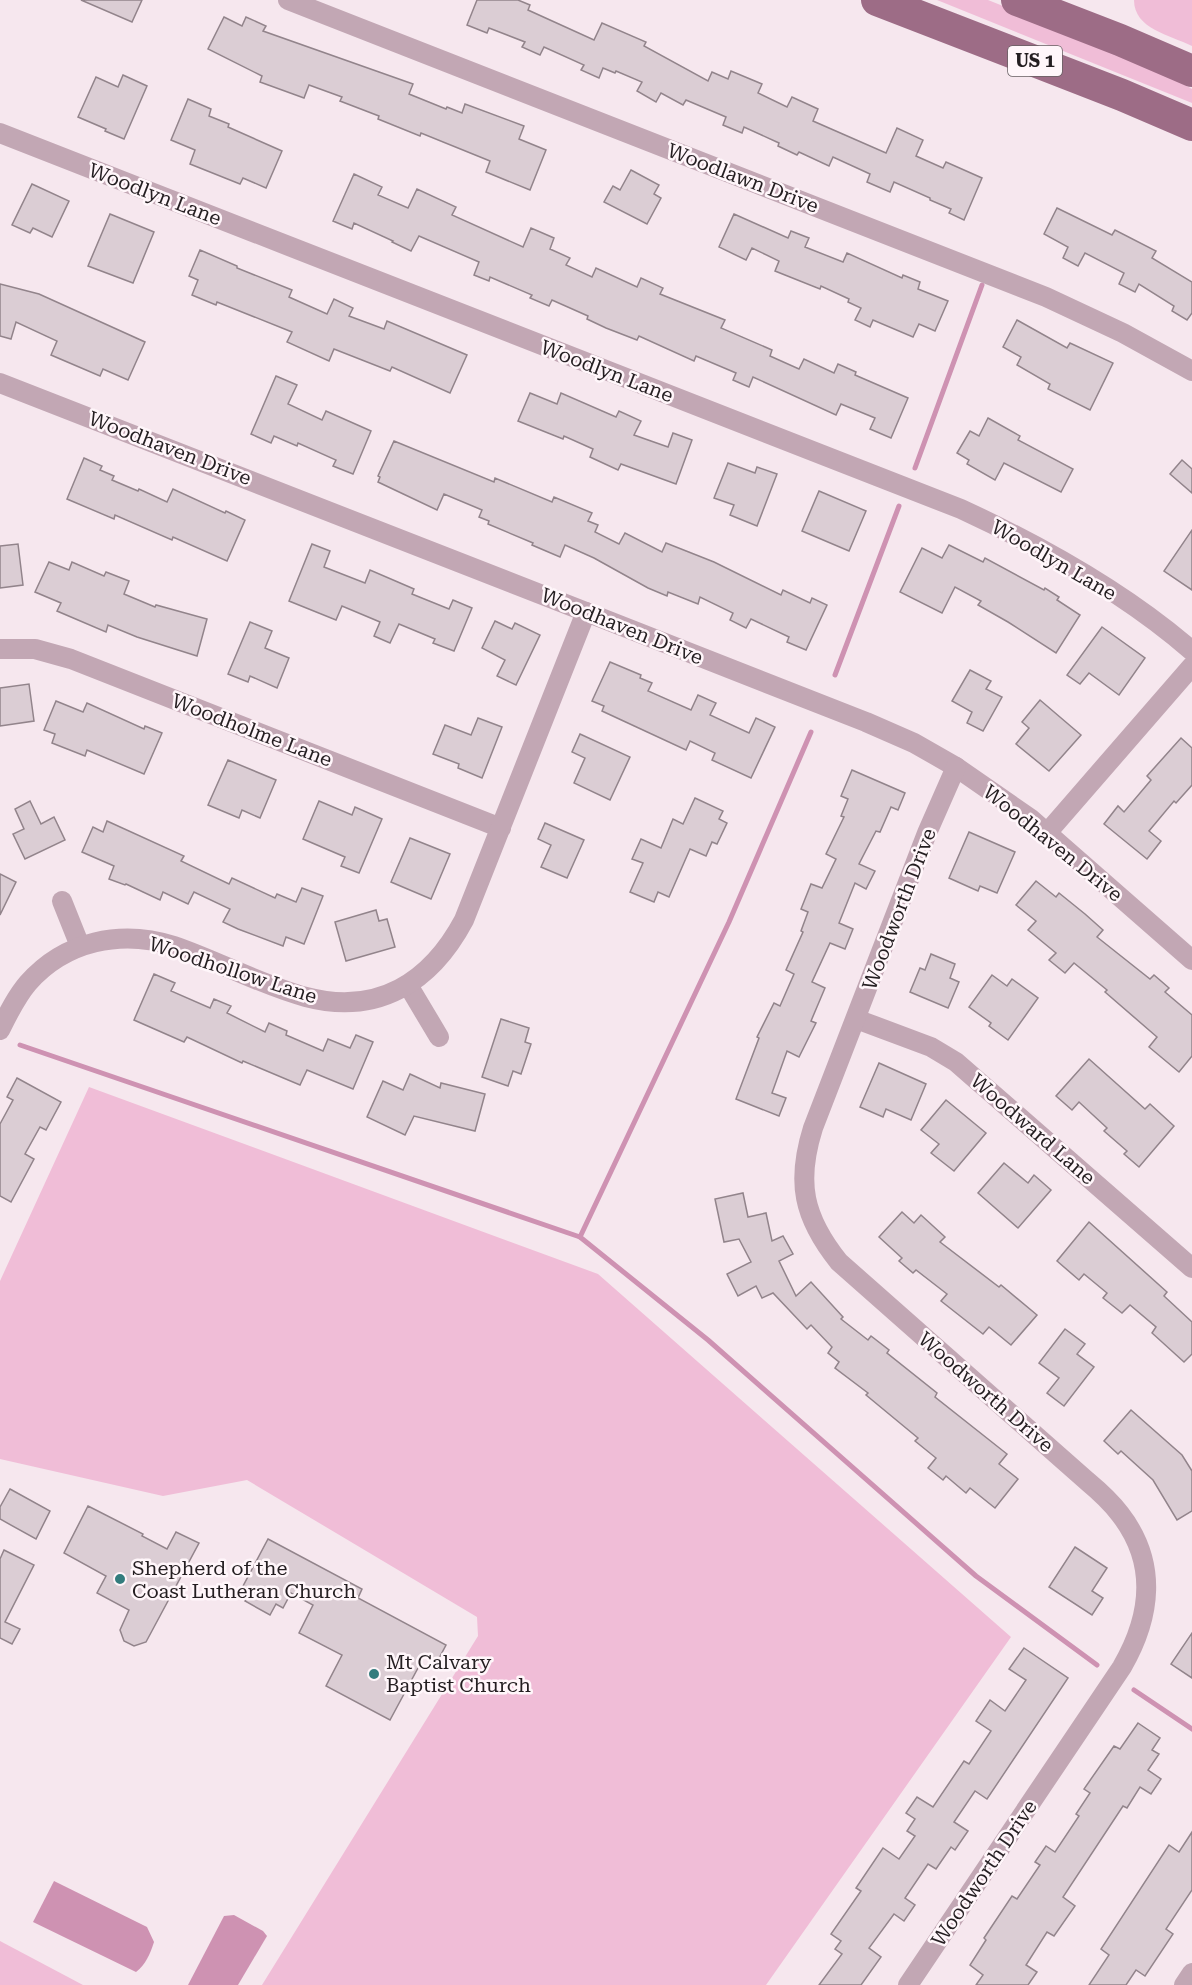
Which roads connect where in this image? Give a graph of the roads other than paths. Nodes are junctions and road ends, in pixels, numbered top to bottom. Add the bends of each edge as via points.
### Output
1 (288, 0) edge
2 (877, 0) edge
3 (1017, 0) edge
4 (1192, 71) edge
5 (1192, 125) edge
6 (0, 133) edge
7 (1192, 371) edge
8 (0, 383) edge
9 (586, 612) junction
10 (0, 649) edge
11 (1192, 651) edge
12 (1192, 666) edge
13 (956, 767) junction
14 (501, 828) junction
15 (1047, 833) junction
16 (62, 901) dead end
17 (80, 946) junction
18 (1192, 960) edge
19 (408, 985) junction
20 (856, 1019) junction
21 (0, 1030) edge
22 (439, 1037) dead end
23 (1192, 1268) edge
24 (1192, 1973) edge
25 (908, 1985) edge
26 (1184, 1985) edge

1 - 7 street, Woodlawn Drive via 1047,297
2 - 5 main road, US 1
3 - 4 main road, US 1
6 - 11 street, Woodlyn Lane via 961,509 1081,572
8 - 9 street, Woodhaven Drive
9 - 13 street, Woodhaven Drive via 866,722
9 - 14 street, Woodhollow Lane
10 - 14 street, Woodholme Lane via 34,649 71,659
12 - 15 street
13 - 15 street, Woodhaven Drive
13 - 20 street, Woodworth Drive
14 - 19 street, Woodhollow Lane via 459,931 436,962
15 - 18 street, Woodhaven Drive
16 - 17 street
17 - 19 street, Woodhollow Lane via 121,938 159,942 300,995 324,1000 366,999
17 - 21 street, Woodhollow Lane via 35,977
19 - 22 street
20 - 23 street, Woodward Lane via 921,1043 956,1062
20 - 25 street, Woodworth Drive via 805,1156 805,1194 818,1230 831,1253 849,1272 1112,1505 1134,1535 1146,1586 1142,1627 1122,1667
24 - 26 street

